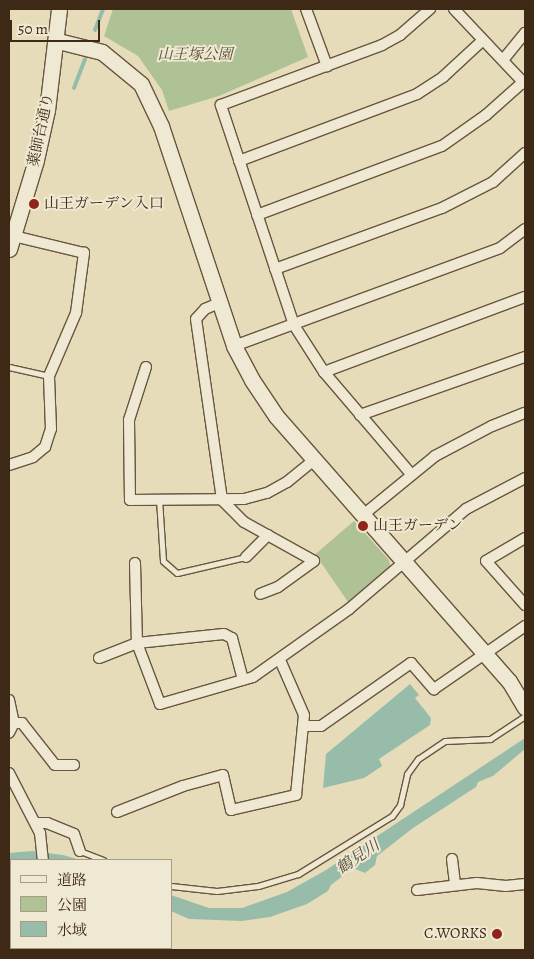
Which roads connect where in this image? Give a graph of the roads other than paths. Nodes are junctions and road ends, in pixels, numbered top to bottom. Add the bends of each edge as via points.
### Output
1 (60, 9) edge
2 (306, 9) edge
3 (430, 9) edge
4 (454, 9) edge
5 (525, 33) edge
6 (483, 40) junction
7 (58, 41) junction
8 (503, 60) junction
9 (326, 66) junction
10 (524, 83) edge
11 (525, 153) edge
12 (240, 161) junction
13 (257, 215) junction
14 (525, 229) edge
15 (11, 242) edge
16 (275, 269) junction
17 (525, 297) edge
18 (219, 303) junction
19 (294, 325) junction
20 (234, 346) junction
21 (525, 356) edge
22 (9, 367) edge
23 (146, 367) dead end
24 (324, 372) junction
25 (49, 376) junction
26 (525, 413) edge
27 (360, 415) junction
28 (314, 460) junction
29 (9, 465) edge
30 (411, 474) junction
31 (525, 478) edge
32 (159, 499) junction
33 (222, 500) junction
34 (363, 515) junction
35 (268, 536) junction
36 (525, 538) edge
37 (246, 557) joint
38 (404, 561) junction
39 (135, 563) dead end
40 (260, 594) dead end
41 (524, 601) edge
42 (525, 626) edge
43 (138, 643) junction
44 (486, 654) junction
45 (99, 658) dead end
46 (280, 660) junction
47 (243, 680) junction
48 (9, 700) edge
49 (525, 708) edge
50 (525, 716) edge
51 (11, 723) edge
52 (303, 726) junction
53 (9, 733) edge
54 (74, 765) dead end
55 (9, 772) edge
56 (13, 792) edge
57 (117, 812) dead end
58 (36, 824) junction
59 (80, 851) joint
60 (43, 859) edge
61 (100, 859) edge
62 (452, 859) dead end
63 (525, 884) edge
64 (172, 886) edge
65 (455, 886) junction
66 (417, 890) dead end

1 - 7 street, 薬師台通り
2 - 9 street
3 - 9 street via 400,35 382,45
4 - 6 street
5 - 8 street
6 - 8 street
6 - 12 street via 443,77 418,94
7 - 15 street, 薬師台通り via 36,160
7 - 18 street via 102,52 141,84 161,126
8 - 10 street
9 - 12 street via 221,105
10 - 13 street via 486,116 442,146
11 - 16 street via 492,182 442,208
12 - 13 street
13 - 16 street
14 - 19 street via 500,248
15 - 25 street via 84,252 76,313
16 - 19 street
17 - 24 street
18 - 20 street
18 - 33 street via 205,309 196,319
19 - 20 street
19 - 24 street
20 - 28 street via 276,416
21 - 27 street
22 - 25 lane
23 - 32 street via 129,420 130,500
24 - 27 street
25 - 29 street via 52,429 45,447 33,457
26 - 30 street via 462,440
27 - 30 street
28 - 33 street via 287,482 266,493
28 - 34 street
30 - 34 street
31 - 38 street via 466,509
32 - 33 street
32 - 37 lane via 163,561 176,573
33 - 35 street via 228,509
34 - 38 street
35 - 37 street
35 - 40 street via 314,561 278,587
36 - 41 street via 486,561
38 - 44 street
38 - 46 street via 349,609
39 - 43 street
42 - 44 street
43 - 45 street
43 - 47 street via 224,634 232,638
43 - 47 street via 160,704
44 - 49 street
44 - 52 street via 434,689 411,662 321,726
46 - 47 street
46 - 52 street via 304,715
48 - 51 street
50 - 64 lane via 490,739 445,741 418,759 407,774 400,804 392,816 304,871 281,880 238,889 217,891
51 - 53 street
51 - 54 street via 22,723 55,765
52 - 57 street via 296,795 231,810 223,775 183,786
55 - 56 street
56 - 58 street
58 - 59 street via 46,824 74,834
58 - 60 street
59 - 61 lane
62 - 65 street
63 - 65 street via 506,886 477,882
65 - 66 street

